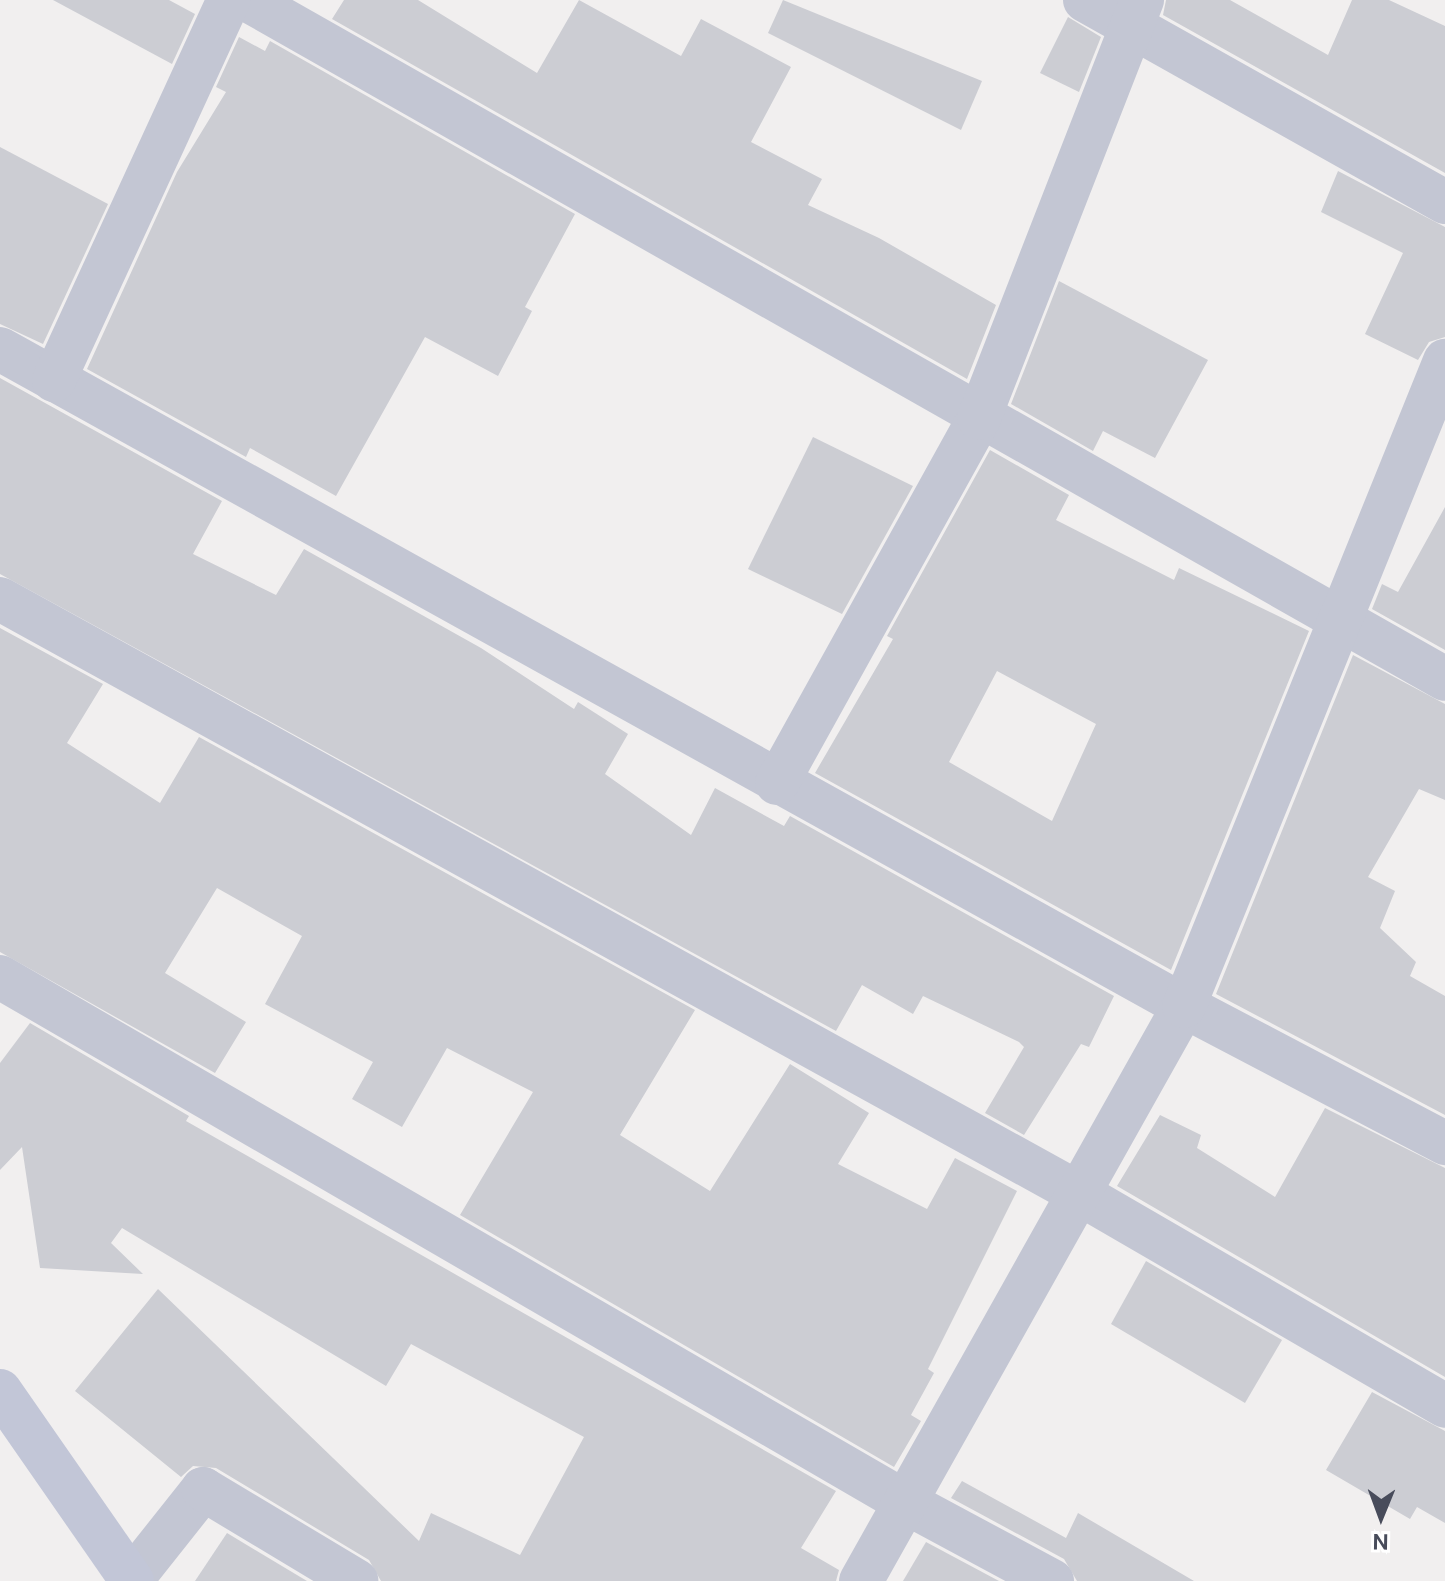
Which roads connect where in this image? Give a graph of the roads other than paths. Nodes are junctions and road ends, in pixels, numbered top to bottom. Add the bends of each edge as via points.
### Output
1 (229, 0) edge
2 (248, 0) edge
3 (1085, 0) edge
4 (1136, 13) edge
5 (1445, 202) edge
6 (0, 349) edge
7 (1445, 361) edge
8 (54, 380) junction
9 (979, 418) junction
10 (0, 599) edge
11 (1341, 621) junction
12 (1445, 679) edge
13 (777, 783) junction
14 (0, 977) edge
15 (1184, 1006) junction
16 (1445, 1143) edge
17 (1080, 1194) junction
18 (0, 1391) edge
19 (1445, 1406) edge
20 (905, 1502) junction
21 (132, 1580) edge
22 (356, 1581) edge
23 (861, 1581) edge
24 (1052, 1581) edge

1 - 8 street
2 - 9 street
3 - 4 street
4 - 5 street
4 - 9 street
6 - 8 street
7 - 11 street
8 - 13 street
9 - 11 street
9 - 13 street
10 - 17 street
11 - 12 street
11 - 15 street
13 - 15 street
14 - 20 street
15 - 16 street
15 - 17 street
17 - 19 street
17 - 20 street
18 - 21 street
20 - 23 street
20 - 24 street
21 - 22 street via 203,1489

